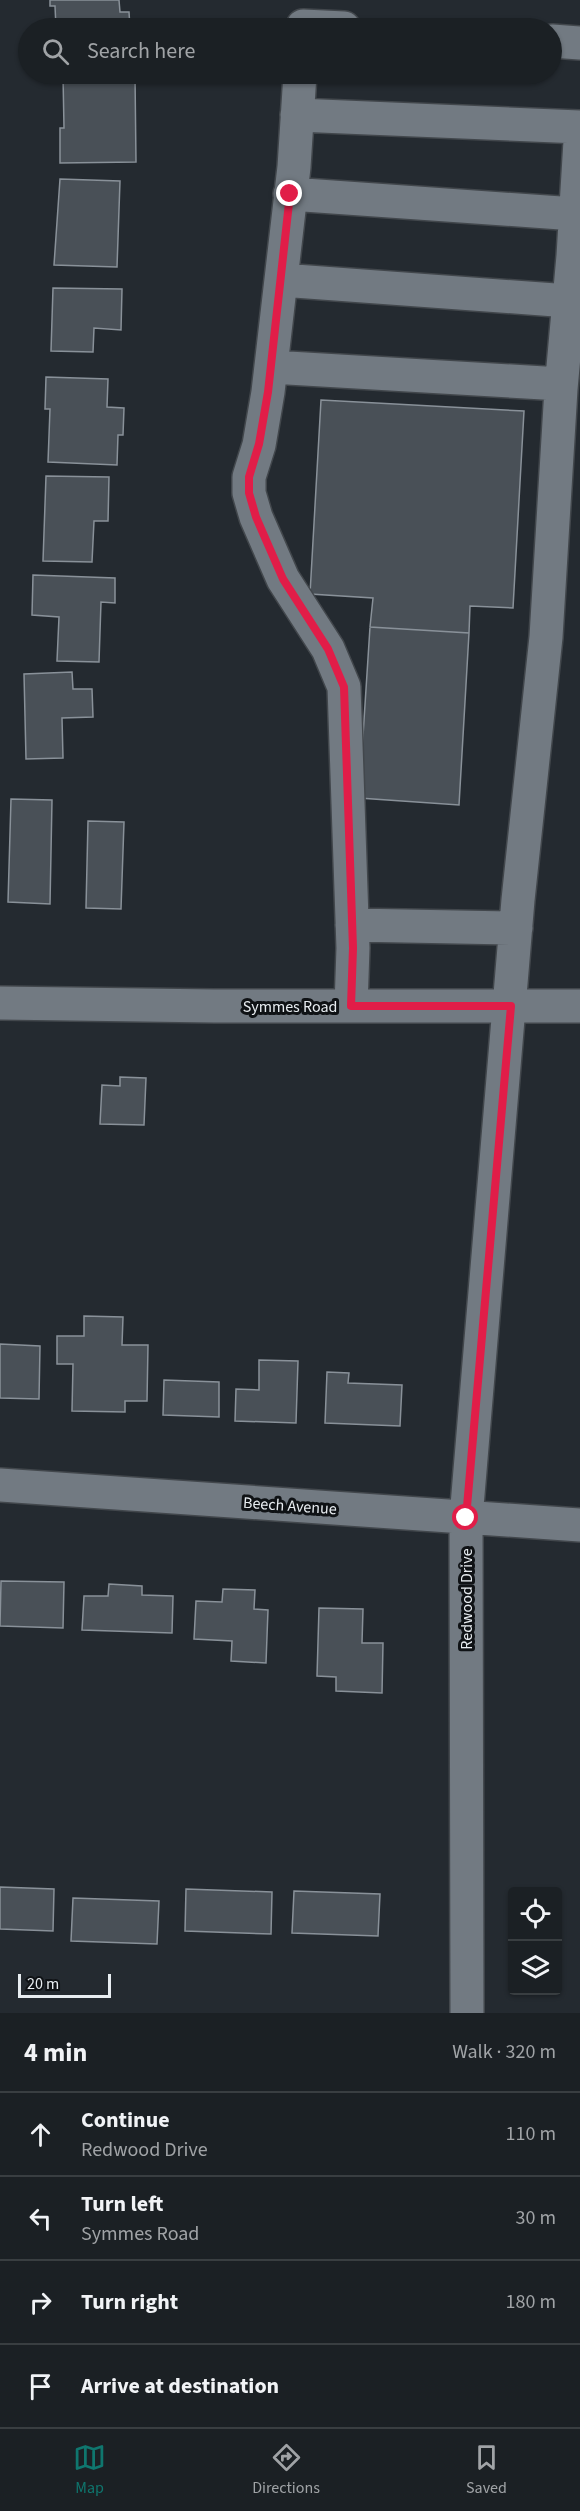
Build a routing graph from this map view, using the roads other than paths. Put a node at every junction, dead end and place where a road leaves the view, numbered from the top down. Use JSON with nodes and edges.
{"nodes":[{"id":1,"x":562,"y":42,"type":"edge"},
{"id":2,"x":580,"y":43,"type":"edge"},
{"id":3,"x":299,"y":84,"type":"edge"},
{"id":4,"x":297,"y":115,"type":"junction"},
{"id":5,"x":580,"y":127,"type":"edge"},
{"id":6,"x":580,"y":141,"type":"edge"},
{"id":7,"x":290,"y":194,"type":"junction"},
{"id":8,"x":575,"y":214,"type":"junction"},
{"id":9,"x":281,"y":280,"type":"junction"},
{"id":10,"x":569,"y":301,"type":"junction"},
{"id":11,"x":271,"y":368,"type":"junction"},
{"id":12,"x":561,"y":384,"type":"junction"},
{"id":13,"x":352,"y":925,"type":"junction"},
{"id":14,"x":516,"y":928,"type":"junction"},
{"id":15,"x":0,"y":1003,"type":"edge"},
{"id":16,"x":351,"y":1006,"type":"junction"},
{"id":17,"x":511,"y":1006,"type":"junction"},
{"id":18,"x":580,"y":1006,"type":"edge"},
{"id":19,"x":0,"y":1485,"type":"edge"},
{"id":20,"x":466,"y":1518,"type":"junction"},
{"id":21,"x":580,"y":1525,"type":"edge"},
{"id":22,"x":467,"y":2013,"type":"edge"}],
"edges":[{"from":1,"to":2,"type":"street"},
{"from":3,"to":4,"type":"street"},
{"from":4,"to":5,"type":"street"},
{"from":4,"to":7,"type":"street"},
{"from":6,"to":8,"type":"street","name":"Redwood Drive"},
{"from":7,"to":8,"type":"street"},
{"from":7,"to":9,"type":"street"},
{"from":8,"to":10,"type":"street","name":"Redwood Drive"},
{"from":9,"to":10,"type":"street"},
{"from":9,"to":11,"type":"street"},
{"from":10,"to":12,"type":"street","name":"Redwood Drive"},
{"from":11,"to":12,"type":"street"},
{"from":11,"to":13,"type":"street"},
{"from":12,"to":14,"type":"street","name":"Redwood Drive"},
{"from":13,"to":14,"type":"street"},
{"from":13,"to":16,"type":"street"},
{"from":14,"to":17,"type":"street","name":"Redwood Drive"},
{"from":15,"to":16,"type":"street","name":"Symmes Road"},
{"from":16,"to":17,"type":"street","name":"Symmes Road"},
{"from":17,"to":18,"type":"street","name":"Symmes Road"},
{"from":17,"to":20,"type":"street","name":"Redwood Drive"},
{"from":19,"to":20,"type":"street","name":"Beech Avenue"},
{"from":20,"to":21,"type":"street","name":"Beech Avenue"},
{"from":20,"to":22,"type":"street","name":"Redwood Drive"}]}
